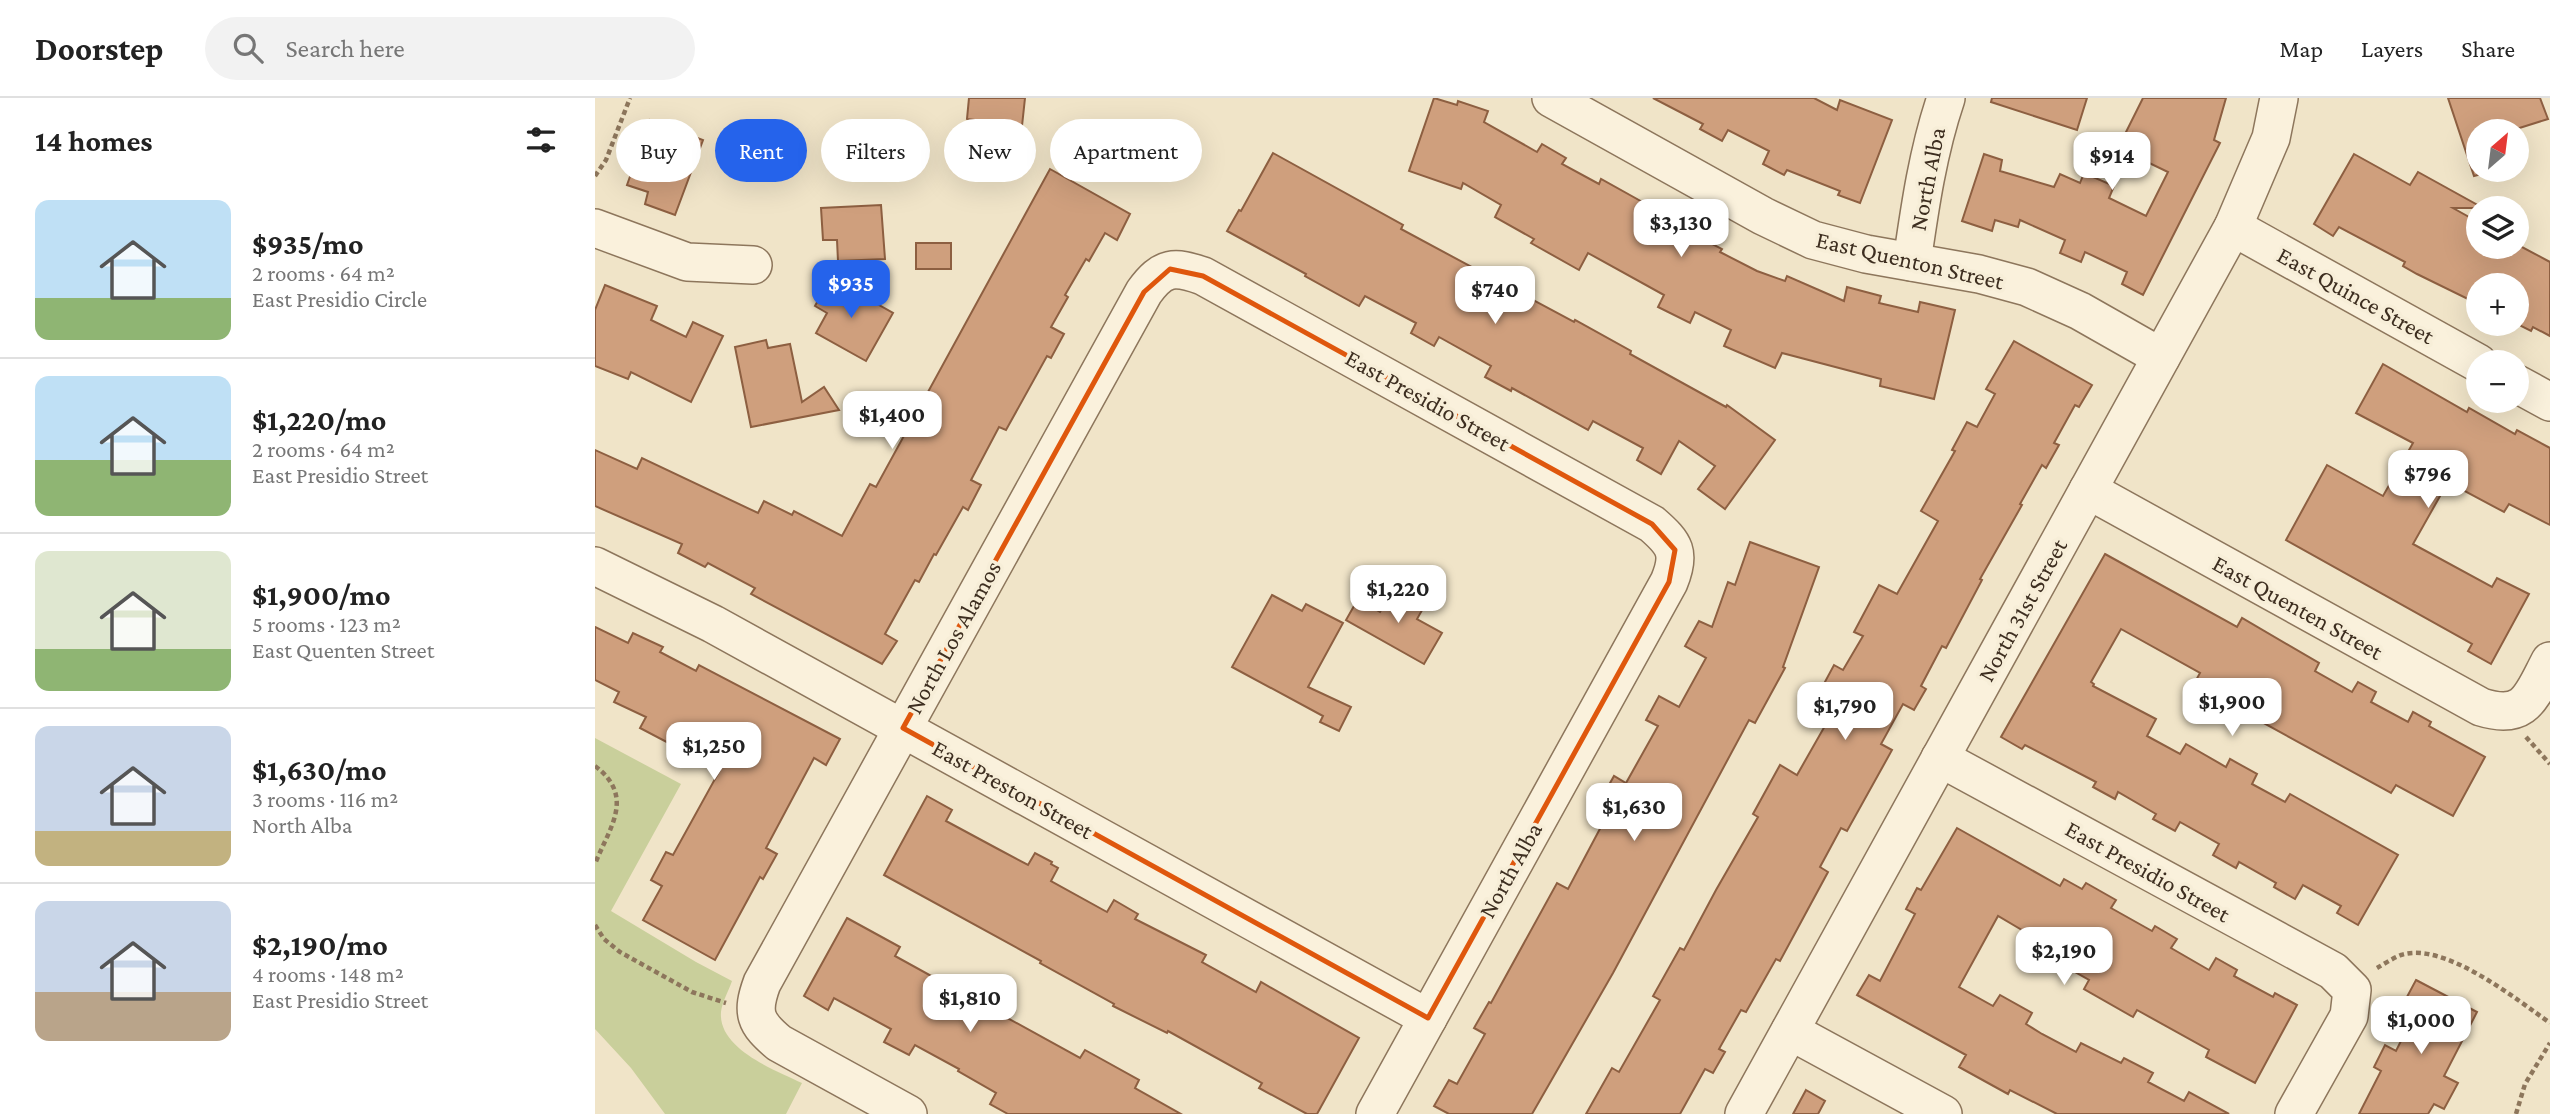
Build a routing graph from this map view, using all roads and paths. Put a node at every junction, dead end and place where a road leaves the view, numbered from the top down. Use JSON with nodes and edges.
{"nodes":[{"id":1,"x":629,"y":98,"type":"edge"},
{"id":2,"x":1551,"y":98,"type":"edge"},
{"id":3,"x":1946,"y":98,"type":"edge"},
{"id":4,"x":2279,"y":98,"type":"edge"},
{"id":5,"x":595,"y":176,"type":"edge"},
{"id":6,"x":2233,"y":227,"type":"junction"},
{"id":7,"x":595,"y":228,"type":"edge"},
{"id":8,"x":1912,"y":262,"type":"junction"},
{"id":9,"x":753,"y":265,"type":"dead end"},
{"id":10,"x":1170,"y":269,"type":"joint"},
{"id":11,"x":2466,"y":355,"type":"edge"},
{"id":12,"x":2161,"y":357,"type":"junction"},
{"id":13,"x":2529,"y":391,"type":"edge"},
{"id":14,"x":2550,"y":402,"type":"edge"},
{"id":15,"x":2088,"y":490,"type":"junction"},
{"id":16,"x":1675,"y":550,"type":"joint"},
{"id":17,"x":595,"y":566,"type":"edge"},
{"id":18,"x":2550,"y":662,"type":"edge"},
{"id":19,"x":2519,"y":725,"type":"junction"},
{"id":20,"x":903,"y":728,"type":"junction"},
{"id":21,"x":1940,"y":758,"type":"junction"},
{"id":22,"x":2550,"y":764,"type":"edge"},
{"id":23,"x":595,"y":766,"type":"edge"},
{"id":24,"x":595,"y":864,"type":"edge"},
{"id":25,"x":595,"y":925,"type":"edge"},
{"id":26,"x":2365,"y":979,"type":"junction"},
{"id":27,"x":756,"y":1016,"type":"junction"},
{"id":28,"x":1428,"y":1018,"type":"junction"},
{"id":29,"x":2550,"y":1023,"type":"edge"},
{"id":30,"x":1790,"y":1031,"type":"junction"},
{"id":31,"x":2550,"y":1043,"type":"edge"},
{"id":32,"x":908,"y":1114,"type":"edge"},
{"id":33,"x":1375,"y":1114,"type":"edge"},
{"id":34,"x":1744,"y":1114,"type":"edge"},
{"id":35,"x":1943,"y":1114,"type":"edge"},
{"id":36,"x":2294,"y":1114,"type":"edge"},
{"id":37,"x":2516,"y":1114,"type":"edge"}],
"edges":[{"from":1,"to":5,"type":"path"},
{"from":2,"to":8,"type":"street","name":"East Quenton Street"},
{"from":3,"to":8,"type":"street","name":"North Alba"},
{"from":4,"to":6,"type":"street","name":"North 31st Street"},
{"from":6,"to":11,"type":"street","name":"East Quince Street"},
{"from":6,"to":12,"type":"street","name":"North 31st Street"},
{"from":7,"to":9,"type":"street"},
{"from":8,"to":12,"type":"street","name":"East Quenton Street"},
{"from":10,"to":16,"type":"street","name":"East Presidio Street"},
{"from":10,"to":20,"type":"street","name":"North Los Alamos"},
{"from":12,"to":15,"type":"street","name":"North 31st Street"},
{"from":13,"to":14,"type":"street"},
{"from":15,"to":19,"type":"street","name":"East Quenten Street"},
{"from":15,"to":21,"type":"street","name":"North 31st Street"},
{"from":16,"to":28,"type":"street","name":"North Alba"},
{"from":17,"to":20,"type":"street","name":"East Preston Street"},
{"from":18,"to":19,"type":"street"},
{"from":19,"to":22,"type":"path"},
{"from":20,"to":27,"type":"street","name":"North Los Alamos"},
{"from":20,"to":28,"type":"street","name":"East Preston Street"},
{"from":21,"to":26,"type":"street","name":"East Presidio Street"},
{"from":21,"to":30,"type":"street","name":"North 31st Street"},
{"from":23,"to":24,"type":"path"},
{"from":25,"to":27,"type":"path"},
{"from":26,"to":29,"type":"path"},
{"from":26,"to":36,"type":"street"},
{"from":27,"to":32,"type":"street"},
{"from":28,"to":33,"type":"street","name":"North Alba"},
{"from":30,"to":34,"type":"street","name":"North 31st Street"},
{"from":30,"to":35,"type":"street"},
{"from":31,"to":37,"type":"path"}]}
